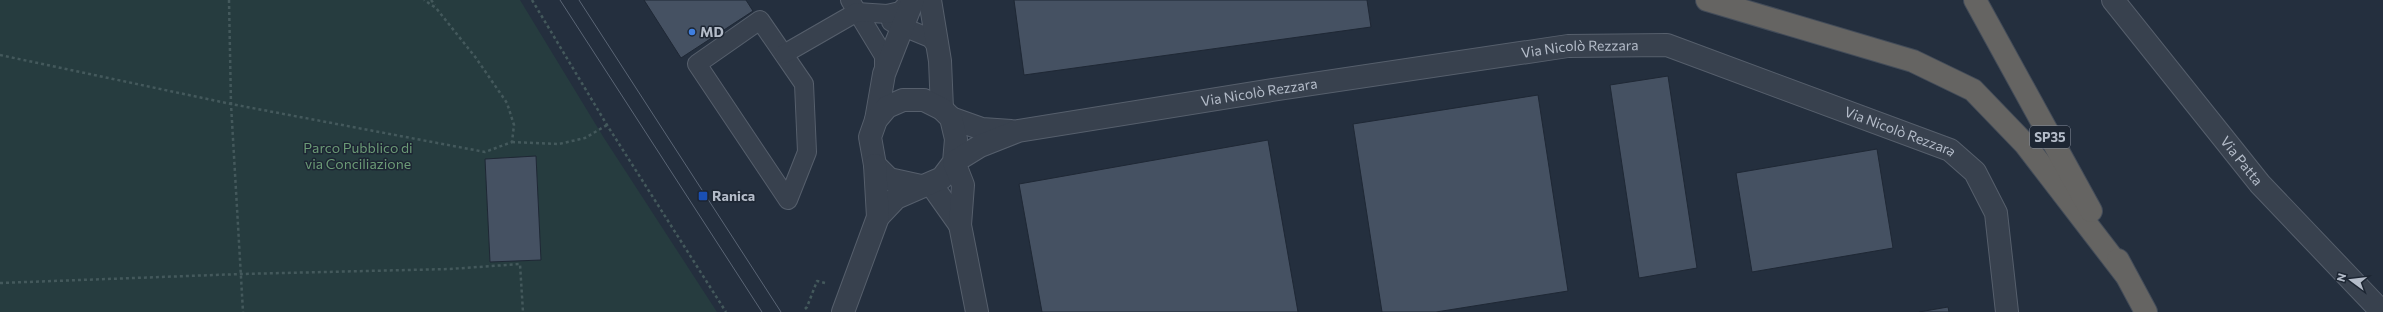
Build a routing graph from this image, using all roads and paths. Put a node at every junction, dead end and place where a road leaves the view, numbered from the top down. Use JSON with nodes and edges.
{"nodes":[{"id":1,"x":229,"y":0,"type":"edge"},
{"id":2,"x":424,"y":0,"type":"edge"},
{"id":3,"x":431,"y":0,"type":"edge"},
{"id":4,"x":532,"y":0,"type":"edge"},
{"id":5,"x":912,"y":0,"type":"edge"},
{"id":6,"x":930,"y":0,"type":"edge"},
{"id":7,"x":1707,"y":0,"type":"edge"},
{"id":8,"x":1975,"y":0,"type":"edge"},
{"id":9,"x":2113,"y":0,"type":"edge"},
{"id":10,"x":436,"y":8,"type":"junction"},
{"id":11,"x":859,"y":8,"type":"edge"},
{"id":12,"x":905,"y":26,"type":"junction"},
{"id":13,"x":937,"y":46,"type":"junction"},
{"id":14,"x":784,"y":54,"type":"junction"},
{"id":15,"x":0,"y":55,"type":"edge"},
{"id":16,"x":884,"y":74,"type":"junction"},
{"id":17,"x":231,"y":104,"type":"junction"},
{"id":18,"x":946,"y":113,"type":"junction"},
{"id":19,"x":876,"y":120,"type":"junction"},
{"id":20,"x":607,"y":125,"type":"junction"},
{"id":21,"x":1018,"y":131,"type":"junction"},
{"id":22,"x":512,"y":142,"type":"junction"},
{"id":23,"x":954,"y":162,"type":"junction"},
{"id":24,"x":875,"y":165,"type":"junction"},
{"id":25,"x":926,"y":185,"type":"junction"},
{"id":26,"x":878,"y":217,"type":"junction"},
{"id":27,"x":960,"y":225,"type":"junction"},
{"id":28,"x":241,"y":274,"type":"junction"},
{"id":29,"x":2125,"y":274,"type":"junction"},
{"id":30,"x":0,"y":283,"type":"edge"},
{"id":31,"x":825,"y":283,"type":"dead end"},
{"id":32,"x":804,"y":309,"type":"dead end"},
{"id":33,"x":243,"y":312,"type":"edge"},
{"id":34,"x":523,"y":312,"type":"edge"},
{"id":35,"x":726,"y":312,"type":"edge"},
{"id":36,"x":843,"y":312,"type":"edge"},
{"id":37,"x":977,"y":312,"type":"edge"},
{"id":38,"x":2007,"y":312,"type":"edge"},
{"id":39,"x":2146,"y":312,"type":"edge"},
{"id":40,"x":2382,"y":312,"type":"edge"}],
"edges":[{"from":1,"to":17,"type":"path"},
{"from":2,"to":10,"type":"path"},
{"from":3,"to":10,"type":"path"},
{"from":4,"to":20,"type":"path"},
{"from":5,"to":11,"type":"lane"},
{"from":5,"to":12,"type":"street"},
{"from":6,"to":13,"type":"street"},
{"from":7,"to":29,"type":"highway"},
{"from":8,"to":29,"type":"highway","number":"SP35"},
{"from":9,"to":40,"type":"street","name":"Via Patta"},
{"from":10,"to":22,"type":"path"},
{"from":11,"to":12,"type":"lane"},
{"from":11,"to":14,"type":"lane"},
{"from":11,"to":16,"type":"lane"},
{"from":12,"to":13,"type":"lane"},
{"from":12,"to":16,"type":"street"},
{"from":13,"to":18,"type":"street"},
{"from":14,"to":14,"type":"lane"},
{"from":15,"to":17,"type":"path"},
{"from":16,"to":19,"type":"street"},
{"from":17,"to":22,"type":"path"},
{"from":17,"to":28,"type":"path"},
{"from":18,"to":19,"type":"street"},
{"from":18,"to":21,"type":"street","name":"Via Nicolò Rezzara"},
{"from":18,"to":23,"type":"street"},
{"from":19,"to":24,"type":"street"},
{"from":20,"to":22,"type":"path"},
{"from":20,"to":35,"type":"path"},
{"from":21,"to":23,"type":"street","name":"Via Nicolò Rezzara"},
{"from":21,"to":38,"type":"street","name":"Via Nicolò Rezzara"},
{"from":23,"to":25,"type":"street"},
{"from":23,"to":27,"type":"street"},
{"from":24,"to":25,"type":"street"},
{"from":24,"to":26,"type":"street"},
{"from":25,"to":26,"type":"street"},
{"from":25,"to":27,"type":"street"},
{"from":26,"to":36,"type":"street"},
{"from":27,"to":37,"type":"street"},
{"from":28,"to":30,"type":"path"},
{"from":28,"to":33,"type":"path"},
{"from":28,"to":34,"type":"path"},
{"from":29,"to":39,"type":"highway","number":"SP35"},
{"from":31,"to":32,"type":"path"}]}
